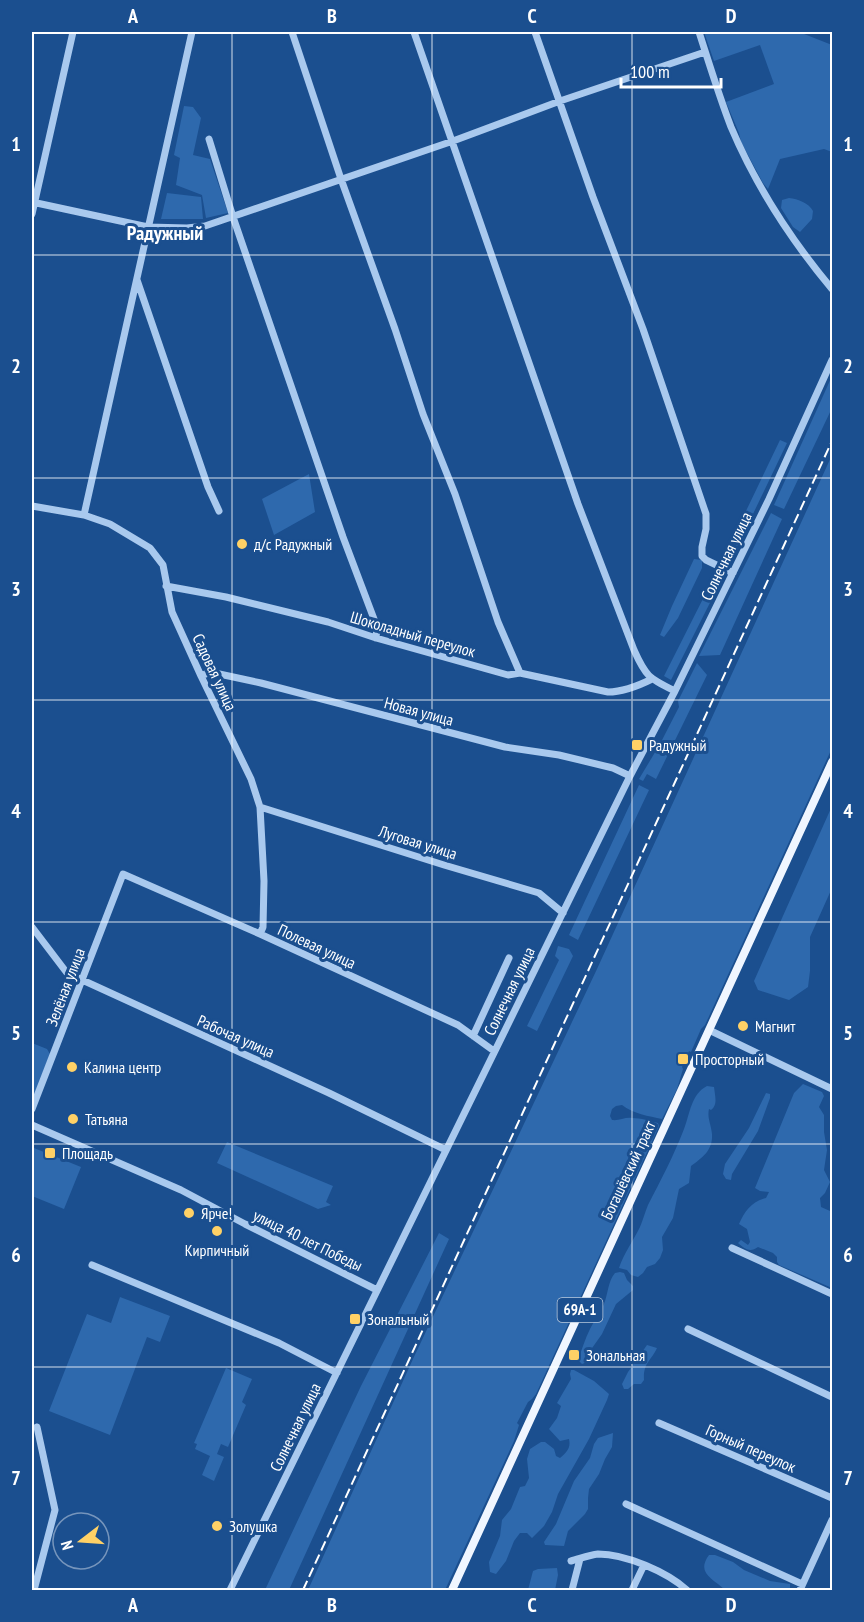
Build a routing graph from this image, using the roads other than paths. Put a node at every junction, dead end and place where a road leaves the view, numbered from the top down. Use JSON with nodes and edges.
{"nodes":[{"id":1,"x":73,"y":32,"type":"edge"},
{"id":2,"x":192,"y":32,"type":"edge"},
{"id":3,"x":292,"y":32,"type":"edge"},
{"id":4,"x":414,"y":32,"type":"edge"},
{"id":5,"x":535,"y":32,"type":"edge"},
{"id":6,"x":699,"y":32,"type":"edge"},
{"id":7,"x":705,"y":52,"type":"junction"},
{"id":8,"x":560,"y":101,"type":"junction"},
{"id":9,"x":210,"y":139,"type":"dead end"},
{"id":10,"x":453,"y":141,"type":"junction"},
{"id":11,"x":341,"y":179,"type":"junction"},
{"id":12,"x":33,"y":202,"type":"edge"},
{"id":13,"x":32,"y":214,"type":"edge"},
{"id":14,"x":234,"y":217,"type":"junction"},
{"id":15,"x":148,"y":227,"type":"junction"},
{"id":16,"x":136,"y":278,"type":"junction"},
{"id":17,"x":832,"y":289,"type":"edge"},
{"id":18,"x":832,"y":360,"type":"edge"},
{"id":19,"x":32,"y":506,"type":"edge"},
{"id":20,"x":219,"y":511,"type":"dead end"},
{"id":21,"x":84,"y":515,"type":"junction"},
{"id":22,"x":733,"y":573,"type":"junction"},
{"id":23,"x":166,"y":586,"type":"junction"},
{"id":24,"x":376,"y":638,"type":"junction"},
{"id":25,"x":520,"y":673,"type":"junction"},
{"id":26,"x":201,"y":676,"type":"junction"},
{"id":27,"x":652,"y":679,"type":"junction"},
{"id":28,"x":675,"y":691,"type":"junction"},
{"id":29,"x":832,"y":762,"type":"edge"},
{"id":30,"x":630,"y":776,"type":"junction"},
{"id":31,"x":260,"y":807,"type":"junction"},
{"id":32,"x":123,"y":874,"type":"joint"},
{"id":33,"x":563,"y":913,"type":"junction"},
{"id":34,"x":32,"y":927,"type":"edge"},
{"id":35,"x":260,"y":934,"type":"junction"},
{"id":36,"x":509,"y":958,"type":"dead end"},
{"id":37,"x":82,"y":980,"type":"junction"},
{"id":38,"x":710,"y":1030,"type":"junction"},
{"id":39,"x":473,"y":1036,"type":"junction"},
{"id":40,"x":495,"y":1051,"type":"junction"},
{"id":41,"x":832,"y":1089,"type":"edge"},
{"id":42,"x":32,"y":1109,"type":"edge"},
{"id":43,"x":32,"y":1125,"type":"edge"},
{"id":44,"x":446,"y":1150,"type":"junction"},
{"id":45,"x":732,"y":1248,"type":"dead end"},
{"id":46,"x":92,"y":1265,"type":"dead end"},
{"id":47,"x":377,"y":1290,"type":"junction"},
{"id":48,"x":832,"y":1294,"type":"edge"},
{"id":49,"x":688,"y":1329,"type":"dead end"},
{"id":50,"x":337,"y":1373,"type":"junction"},
{"id":51,"x":832,"y":1396,"type":"edge"},
{"id":52,"x":659,"y":1423,"type":"dead end"},
{"id":53,"x":36,"y":1427,"type":"dead end"},
{"id":54,"x":832,"y":1498,"type":"edge"},
{"id":55,"x":626,"y":1504,"type":"dead end"},
{"id":56,"x":832,"y":1520,"type":"edge"},
{"id":57,"x":579,"y":1558,"type":"junction"},
{"id":58,"x":571,"y":1561,"type":"dead end"},
{"id":59,"x":644,"y":1565,"type":"junction"},
{"id":60,"x":801,"y":1587,"type":"edge"},
{"id":61,"x":34,"y":1590,"type":"edge"},
{"id":62,"x":230,"y":1590,"type":"edge"},
{"id":63,"x":452,"y":1590,"type":"edge"},
{"id":64,"x":572,"y":1590,"type":"edge"},
{"id":65,"x":632,"y":1590,"type":"edge"},
{"id":66,"x":687,"y":1590,"type":"edge"}],
"edges":[{"from":1,"to":12,"type":"street"},
{"from":2,"to":15,"type":"street"},
{"from":3,"to":11,"type":"street"},
{"from":4,"to":10,"type":"street"},
{"from":5,"to":8,"type":"street"},
{"from":6,"to":7,"type":"street"},
{"from":7,"to":8,"type":"street"},
{"from":7,"to":17,"type":"street"},
{"from":8,"to":10,"type":"street"},
{"from":8,"to":22,"type":"street"},
{"from":9,"to":14,"type":"street"},
{"from":10,"to":11,"type":"street"},
{"from":10,"to":27,"type":"street"},
{"from":11,"to":14,"type":"street"},
{"from":11,"to":25,"type":"street"},
{"from":12,"to":13,"type":"street"},
{"from":12,"to":15,"type":"street"},
{"from":14,"to":15,"type":"street"},
{"from":14,"to":24,"type":"street"},
{"from":15,"to":16,"type":"street"},
{"from":16,"to":20,"type":"street"},
{"from":16,"to":21,"type":"street"},
{"from":18,"to":22,"type":"street","name":"Солнечная улица"},
{"from":19,"to":21,"type":"street","name":"Садовая улица"},
{"from":21,"to":23,"type":"street","name":"Садовая улица"},
{"from":22,"to":28,"type":"street","name":"Солнечная улица"},
{"from":23,"to":24,"type":"street","name":"Шоколадный переулок"},
{"from":23,"to":26,"type":"street","name":"Садовая улица"},
{"from":24,"to":25,"type":"street","name":"Шоколадный переулок"},
{"from":25,"to":27,"type":"street","name":"Шоколадный переулок"},
{"from":26,"to":30,"type":"street","name":"Новая улица"},
{"from":26,"to":31,"type":"street","name":"Садовая улица"},
{"from":27,"to":28,"type":"street"},
{"from":28,"to":30,"type":"street","name":"Солнечная улица"},
{"from":29,"to":38,"type":"main road","name":"Богашёвский тракт","number":"69А-1"},
{"from":30,"to":33,"type":"street","name":"Солнечная улица"},
{"from":31,"to":33,"type":"street","name":"Луговая улица"},
{"from":31,"to":35,"type":"street","name":"Садовая улица"},
{"from":32,"to":35,"type":"street","name":"Полевая улица"},
{"from":32,"to":37,"type":"street","name":"Зелёная улица"},
{"from":33,"to":40,"type":"street","name":"Солнечная улица"},
{"from":34,"to":37,"type":"street","name":"Рабочая улица"},
{"from":35,"to":39,"type":"street","name":"Полевая улица"},
{"from":36,"to":39,"type":"street"},
{"from":37,"to":42,"type":"street","name":"Зелёная улица"},
{"from":37,"to":44,"type":"street","name":"Рабочая улица"},
{"from":38,"to":41,"type":"street"},
{"from":38,"to":63,"type":"main road","name":"Богашёвский тракт","number":"69А-1"},
{"from":39,"to":40,"type":"street","name":"Полевая улица"},
{"from":40,"to":44,"type":"street","name":"Солнечная улица"},
{"from":43,"to":47,"type":"street","name":"улица 40 лет Победы"},
{"from":44,"to":47,"type":"street","name":"Солнечная улица"},
{"from":45,"to":48,"type":"street"},
{"from":46,"to":50,"type":"street"},
{"from":47,"to":50,"type":"street","name":"Солнечная улица"},
{"from":49,"to":51,"type":"street"},
{"from":50,"to":62,"type":"street","name":"Солнечная улица"},
{"from":52,"to":54,"type":"street","name":"Горный переулок"},
{"from":53,"to":61,"type":"street"},
{"from":55,"to":60,"type":"street"},
{"from":56,"to":60,"type":"street"},
{"from":57,"to":58,"type":"street"},
{"from":57,"to":59,"type":"street"},
{"from":57,"to":64,"type":"street"},
{"from":59,"to":65,"type":"street"},
{"from":59,"to":66,"type":"street"}]}
